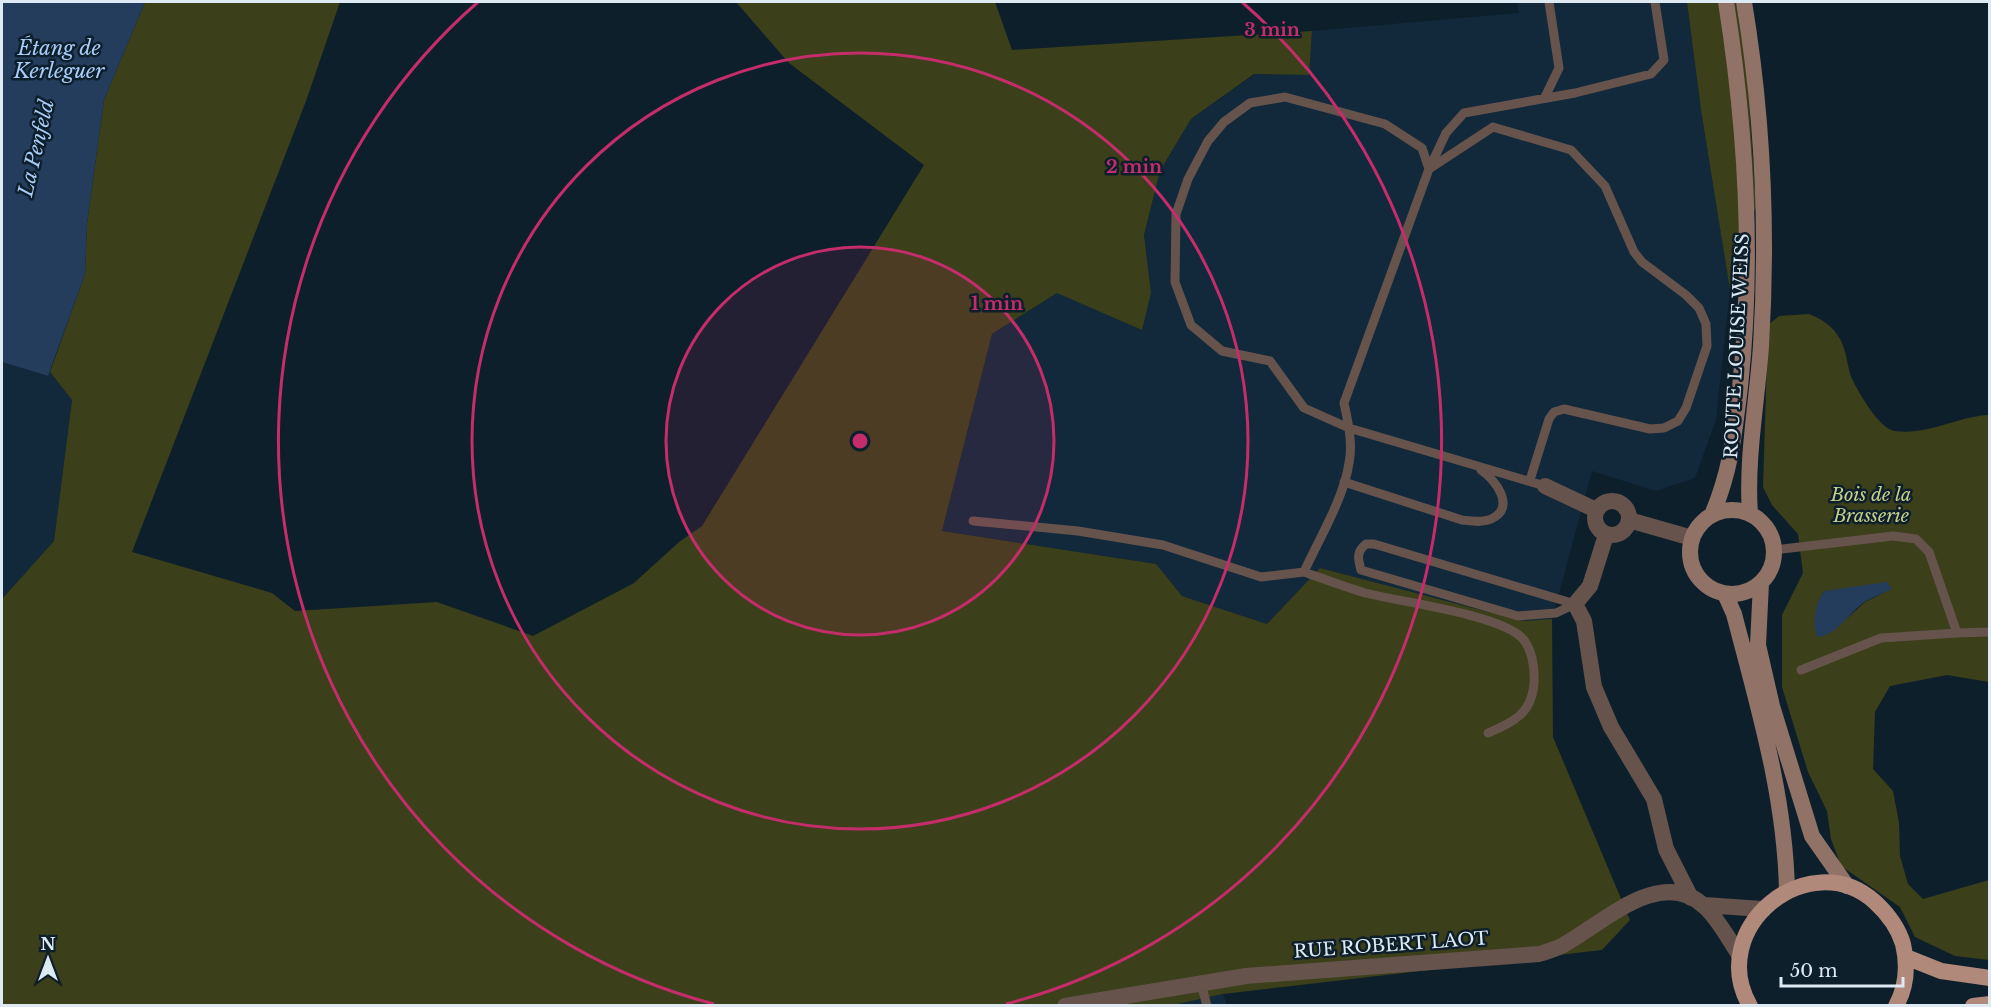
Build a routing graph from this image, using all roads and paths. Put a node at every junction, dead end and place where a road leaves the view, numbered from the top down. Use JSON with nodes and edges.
{"nodes":[{"id":1,"x":1549,"y":2,"type":"edge"},
{"id":2,"x":1655,"y":2,"type":"edge"},
{"id":3,"x":1726,"y":2,"type":"edge"},
{"id":4,"x":1744,"y":2,"type":"edge"},
{"id":5,"x":1545,"y":97,"type":"junction"},
{"id":6,"x":1429,"y":169,"type":"junction"},
{"id":7,"x":1349,"y":428,"type":"junction"},
{"id":8,"x":1474,"y":465,"type":"junction"},
{"id":9,"x":1344,"y":482,"type":"junction"},
{"id":10,"x":1537,"y":483,"type":"junction"},
{"id":11,"x":1596,"y":510,"type":"junction"},
{"id":12,"x":1750,"y":514,"type":"junction"},
{"id":13,"x":1712,"y":515,"type":"junction"},
{"id":14,"x":1629,"y":520,"type":"junction"},
{"id":15,"x":973,"y":521,"type":"dead end"},
{"id":16,"x":1606,"y":535,"type":"junction"},
{"id":17,"x":1692,"y":538,"type":"junction"},
{"id":18,"x":1774,"y":550,"type":"junction"},
{"id":19,"x":1304,"y":572,"type":"junction"},
{"id":20,"x":1761,"y":583,"type":"junction"},
{"id":21,"x":1725,"y":594,"type":"junction"},
{"id":22,"x":1575,"y":604,"type":"junction"},
{"id":23,"x":1989,"y":632,"type":"edge"},
{"id":24,"x":1957,"y":633,"type":"junction"},
{"id":25,"x":1801,"y":670,"type":"dead end"},
{"id":26,"x":1488,"y":733,"type":"dead end"},
{"id":27,"x":1847,"y":886,"type":"junction"},
{"id":28,"x":1787,"y":891,"type":"junction"},
{"id":29,"x":1697,"y":902,"type":"junction"},
{"id":30,"x":1762,"y":909,"type":"junction"},
{"id":31,"x":1740,"y":956,"type":"junction"},
{"id":32,"x":1906,"y":957,"type":"junction"},
{"id":33,"x":1989,"y":978,"type":"edge"},
{"id":34,"x":1201,"y":983,"type":"junction"},
{"id":35,"x":1744,"y":1003,"type":"edge"},
{"id":36,"x":1989,"y":1004,"type":"edge"},
{"id":37,"x":1065,"y":1005,"type":"edge"},
{"id":38,"x":1207,"y":1005,"type":"edge"},
{"id":39,"x":1896,"y":1005,"type":"edge"},
{"id":40,"x":1973,"y":1005,"type":"edge"}],
"edges":[{"from":1,"to":5,"type":"lane"},
{"from":2,"to":5,"type":"lane"},
{"from":3,"to":13,"type":"main road","name":"ROUTE LOUISE WEISS"},
{"from":4,"to":12,"type":"main road","name":"ROUTE LOUISE WEISS"},
{"from":5,"to":6,"type":"lane"},
{"from":6,"to":7,"type":"lane"},
{"from":6,"to":7,"type":"lane"},
{"from":6,"to":10,"type":"lane"},
{"from":7,"to":8,"type":"lane"},
{"from":7,"to":9,"type":"lane"},
{"from":8,"to":9,"type":"lane"},
{"from":8,"to":10,"type":"lane"},
{"from":9,"to":19,"type":"lane"},
{"from":10,"to":11,"type":"street"},
{"from":11,"to":14,"type":"street"},
{"from":11,"to":16,"type":"street"},
{"from":12,"to":13,"type":"main road"},
{"from":12,"to":18,"type":"main road"},
{"from":13,"to":17,"type":"main road"},
{"from":14,"to":16,"type":"street"},
{"from":14,"to":17,"type":"street"},
{"from":15,"to":19,"type":"lane"},
{"from":16,"to":22,"type":"street"},
{"from":17,"to":21,"type":"main road"},
{"from":18,"to":20,"type":"main road"},
{"from":18,"to":24,"type":"lane"},
{"from":19,"to":26,"type":"lane"},
{"from":20,"to":21,"type":"main road"},
{"from":20,"to":27,"type":"main road"},
{"from":21,"to":28,"type":"main road"},
{"from":22,"to":22,"type":"lane"},
{"from":22,"to":29,"type":"street"},
{"from":23,"to":24,"type":"lane"},
{"from":24,"to":25,"type":"lane"},
{"from":27,"to":28,"type":"main road"},
{"from":27,"to":32,"type":"main road"},
{"from":28,"to":30,"type":"main road"},
{"from":29,"to":30,"type":"street","name":"RUE ROBERT LAOT"},
{"from":29,"to":31,"type":"street"},
{"from":29,"to":34,"type":"street","name":"RUE ROBERT LAOT"},
{"from":30,"to":31,"type":"main road"},
{"from":31,"to":35,"type":"main road"},
{"from":32,"to":33,"type":"main road"},
{"from":32,"to":39,"type":"main road"},
{"from":34,"to":37,"type":"street","name":"RUE ROBERT LAOT"},
{"from":34,"to":38,"type":"lane"},
{"from":36,"to":40,"type":"main road"}]}
